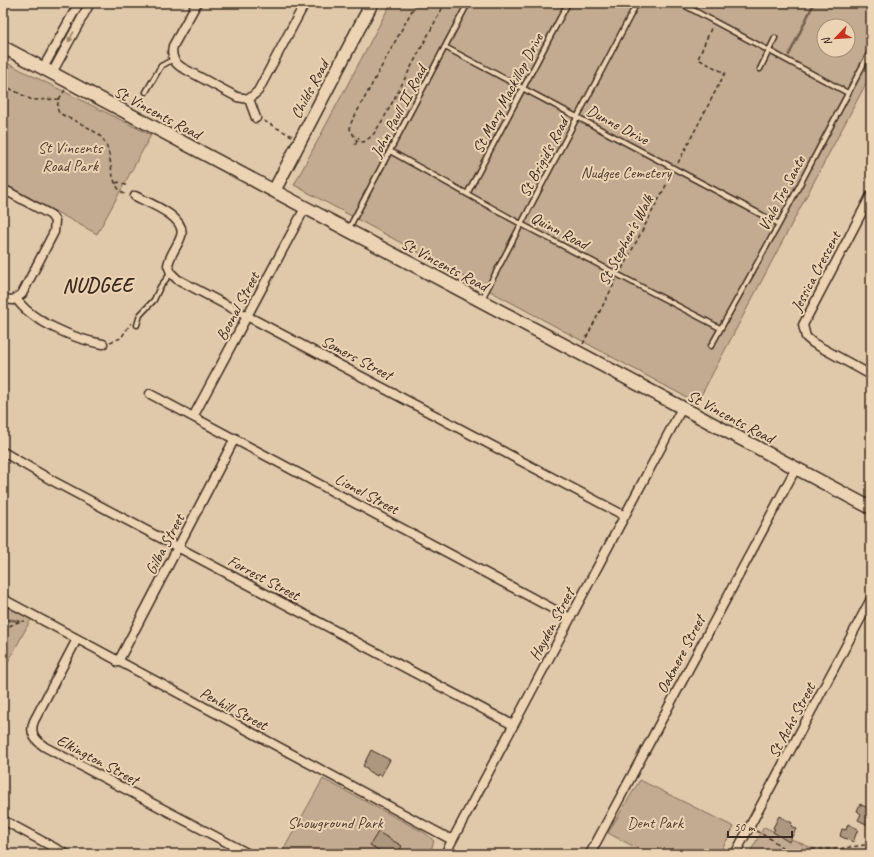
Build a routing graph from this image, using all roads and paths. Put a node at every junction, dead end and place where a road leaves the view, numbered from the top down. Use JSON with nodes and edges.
{"nodes":[{"id":1,"x":79,"y":3,"type":"edge"},
{"id":2,"x":90,"y":3,"type":"edge"},
{"id":3,"x":196,"y":3,"type":"edge"},
{"id":4,"x":305,"y":3,"type":"edge"},
{"id":5,"x":372,"y":3,"type":"edge"},
{"id":6,"x":416,"y":3,"type":"edge"},
{"id":7,"x":445,"y":3,"type":"edge"},
{"id":8,"x":468,"y":3,"type":"edge"},
{"id":9,"x":568,"y":3,"type":"edge"},
{"id":10,"x":637,"y":3,"type":"edge"},
{"id":11,"x":680,"y":3,"type":"edge"},
{"id":12,"x":714,"y":22,"type":"junction"},
{"id":13,"x":775,"y":38,"type":"dead end"},
{"id":14,"x":3,"y":47,"type":"edge"},
{"id":15,"x":445,"y":47,"type":"junction"},
{"id":16,"x":871,"y":50,"type":"edge"},
{"id":17,"x":768,"y":51,"type":"junction"},
{"id":18,"x":174,"y":59,"type":"junction"},
{"id":19,"x":760,"y":69,"type":"dead end"},
{"id":20,"x":47,"y":71,"type":"junction"},
{"id":21,"x":3,"y":85,"type":"edge"},
{"id":22,"x":523,"y":88,"type":"junction"},
{"id":23,"x":65,"y":90,"type":"dead end"},
{"id":24,"x":146,"y":92,"type":"joint"},
{"id":25,"x":848,"y":93,"type":"junction"},
{"id":26,"x":59,"y":99,"type":"junction"},
{"id":27,"x":249,"y":99,"type":"junction"},
{"id":28,"x":130,"y":103,"type":"dead end"},
{"id":29,"x":577,"y":117,"type":"junction"},
{"id":30,"x":256,"y":118,"type":"joint"},
{"id":31,"x":359,"y":137,"type":"dead end"},
{"id":32,"x":300,"y":140,"type":"junction"},
{"id":33,"x":357,"y":141,"type":"junction"},
{"id":34,"x":355,"y":145,"type":"dead end"},
{"id":35,"x":390,"y":151,"type":"junction"},
{"id":36,"x":675,"y":168,"type":"junction"},
{"id":37,"x":116,"y":183,"type":"junction"},
{"id":38,"x":126,"y":186,"type":"dead end"},
{"id":39,"x":3,"y":189,"type":"edge"},
{"id":40,"x":274,"y":191,"type":"junction"},
{"id":41,"x":467,"y":194,"type":"junction"},
{"id":42,"x":871,"y":195,"type":"edge"},
{"id":43,"x":135,"y":196,"type":"joint"},
{"id":44,"x":305,"y":208,"type":"junction"},
{"id":45,"x":521,"y":224,"type":"junction"},
{"id":46,"x":779,"y":224,"type":"junction"},
{"id":47,"x":348,"y":230,"type":"junction"},
{"id":48,"x":171,"y":273,"type":"junction"},
{"id":49,"x":619,"y":275,"type":"junction"},
{"id":50,"x":16,"y":298,"type":"junction"},
{"id":51,"x":3,"y":299,"type":"edge"},
{"id":52,"x":480,"y":301,"type":"junction"},
{"id":53,"x":248,"y":315,"type":"junction"},
{"id":54,"x":140,"y":319,"type":"junction"},
{"id":55,"x":137,"y":325,"type":"dead end"},
{"id":56,"x":720,"y":328,"type":"junction"},
{"id":57,"x":103,"y":344,"type":"joint"},
{"id":58,"x":711,"y":346,"type":"dead end"},
{"id":59,"x":578,"y":353,"type":"junction"},
{"id":60,"x":871,"y":375,"type":"edge"},
{"id":61,"x":150,"y":394,"type":"dead end"},
{"id":62,"x":682,"y":408,"type":"junction"},
{"id":63,"x":193,"y":417,"type":"junction"},
{"id":64,"x":235,"y":438,"type":"junction"},
{"id":65,"x":3,"y":452,"type":"edge"},
{"id":66,"x":796,"y":468,"type":"junction"},
{"id":67,"x":871,"y":508,"type":"edge"},
{"id":68,"x":625,"y":516,"type":"junction"},
{"id":69,"x":178,"y":547,"type":"junction"},
{"id":70,"x":3,"y":599,"type":"edge"},
{"id":71,"x":871,"y":599,"type":"edge"},
{"id":72,"x":33,"y":615,"type":"junction"},
{"id":73,"x":570,"y":618,"type":"junction"},
{"id":74,"x":3,"y":629,"type":"edge"},
{"id":75,"x":77,"y":639,"type":"junction"},
{"id":76,"x":118,"y":662,"type":"junction"},
{"id":77,"x":513,"y":725,"type":"junction"},
{"id":78,"x":3,"y":820,"type":"edge"},
{"id":79,"x":749,"y":827,"type":"junction"},
{"id":80,"x":452,"y":840,"type":"junction"},
{"id":81,"x":871,"y":844,"type":"edge"},
{"id":82,"x":66,"y":854,"type":"edge"},
{"id":83,"x":249,"y":854,"type":"edge"},
{"id":84,"x":445,"y":854,"type":"edge"},
{"id":85,"x":590,"y":854,"type":"edge"},
{"id":86,"x":735,"y":854,"type":"edge"},
{"id":87,"x":791,"y":854,"type":"edge"},
{"id":88,"x":807,"y":854,"type":"edge"}],
"edges":[{"from":1,"to":20,"type":"street"},
{"from":2,"to":20,"type":"street","one_way":true},
{"from":3,"to":18,"type":"street"},
{"from":4,"to":27,"type":"street"},
{"from":5,"to":32,"type":"main road","name":"Childs Road"},
{"from":6,"to":33,"type":"path"},
{"from":7,"to":33,"type":"path"},
{"from":8,"to":15,"type":"lane","name":"John Paull II Road"},
{"from":9,"to":22,"type":"lane","name":"St Mary Mackillop Drive"},
{"from":10,"to":29,"type":"lane","name":"St Brigid's Road"},
{"from":11,"to":12,"type":"lane"},
{"from":12,"to":17,"type":"lane"},
{"from":12,"to":36,"type":"path","name":"St Stephen's Walk"},
{"from":13,"to":17,"type":"lane"},
{"from":14,"to":20,"type":"main road","name":"St Vincents Road"},
{"from":15,"to":22,"type":"lane","name":"Dunne Drive"},
{"from":15,"to":35,"type":"lane","name":"John Paull II Road"},
{"from":16,"to":25,"type":"lane","name":"Viale Tre Sante"},
{"from":17,"to":19,"type":"lane"},
{"from":17,"to":25,"type":"lane"},
{"from":18,"to":24,"type":"lane"},
{"from":18,"to":27,"type":"street"},
{"from":20,"to":40,"type":"main road","name":"St Vincents Road"},
{"from":21,"to":26,"type":"path"},
{"from":22,"to":29,"type":"lane","name":"Dunne Drive"},
{"from":22,"to":41,"type":"lane","name":"St Mary Mackillop Drive"},
{"from":23,"to":26,"type":"path"},
{"from":24,"to":28,"type":"path"},
{"from":25,"to":46,"type":"lane","name":"Viale Tre Sante"},
{"from":26,"to":37,"type":"path"},
{"from":27,"to":30,"type":"street"},
{"from":29,"to":36,"type":"lane","name":"Dunne Drive"},
{"from":29,"to":45,"type":"lane","name":"St Brigid's Road"},
{"from":30,"to":32,"type":"path"},
{"from":31,"to":33,"type":"path"},
{"from":32,"to":40,"type":"main road","name":"Childs Road"},
{"from":33,"to":34,"type":"path"},
{"from":35,"to":41,"type":"lane","name":"Quinn Road"},
{"from":35,"to":47,"type":"lane","name":"John Paull II Road"},
{"from":36,"to":46,"type":"lane","name":"Dunne Drive"},
{"from":36,"to":49,"type":"path","name":"St Stephen's Walk"},
{"from":37,"to":38,"type":"path"},
{"from":37,"to":43,"type":"path"},
{"from":39,"to":50,"type":"street"},
{"from":40,"to":44,"type":"main road","name":"St Vincents Road"},
{"from":41,"to":45,"type":"lane","name":"Quinn Road"},
{"from":42,"to":60,"type":"street","name":"Jessica Crescent"},
{"from":43,"to":48,"type":"street"},
{"from":44,"to":47,"type":"main road","name":"St Vincents Road"},
{"from":44,"to":53,"type":"street","name":"Boonal Street"},
{"from":45,"to":49,"type":"lane","name":"Quinn Road"},
{"from":45,"to":52,"type":"lane","name":"St Brigid's Road"},
{"from":46,"to":56,"type":"lane","name":"Viale Tre Sante"},
{"from":47,"to":52,"type":"main road","name":"St Vincents Road"},
{"from":48,"to":53,"type":"street","name":"Somers Street"},
{"from":48,"to":54,"type":"lane"},
{"from":49,"to":56,"type":"lane","name":"Quinn Road"},
{"from":49,"to":59,"type":"path","name":"St Stephen's Walk"},
{"from":50,"to":51,"type":"street"},
{"from":50,"to":57,"type":"street"},
{"from":52,"to":59,"type":"main road","name":"St Vincents Road"},
{"from":53,"to":63,"type":"street","name":"Boonal Street"},
{"from":53,"to":68,"type":"street","name":"Somers Street"},
{"from":54,"to":55,"type":"lane"},
{"from":54,"to":57,"type":"path"},
{"from":56,"to":58,"type":"lane","name":"Viale Tre Sante"},
{"from":59,"to":62,"type":"main road","name":"St Vincents Road"},
{"from":61,"to":63,"type":"street","name":"Lionel Street"},
{"from":62,"to":66,"type":"main road","name":"St Vincents Road"},
{"from":62,"to":68,"type":"street","name":"Hayden Street"},
{"from":63,"to":64,"type":"street","name":"Lionel Street"},
{"from":64,"to":69,"type":"street","name":"Gilba Street"},
{"from":64,"to":73,"type":"street","name":"Lionel Street"},
{"from":65,"to":69,"type":"street","name":"Forrest Street"},
{"from":66,"to":67,"type":"main road","name":"St Vincents Road"},
{"from":66,"to":85,"type":"street","name":"Oakmere Street"},
{"from":68,"to":73,"type":"street","name":"Hayden Street"},
{"from":69,"to":76,"type":"street","name":"Gilba Street"},
{"from":69,"to":77,"type":"street","name":"Forrest Street"},
{"from":70,"to":72,"type":"street","name":"Penhill Street"},
{"from":71,"to":79,"type":"street","name":"St Achs Street"},
{"from":72,"to":74,"type":"path"},
{"from":72,"to":75,"type":"street","name":"Penhill Street"},
{"from":73,"to":77,"type":"street","name":"Hayden Street"},
{"from":75,"to":76,"type":"street","name":"Penhill Street"},
{"from":75,"to":83,"type":"street","name":"Elkington Street"},
{"from":76,"to":80,"type":"street","name":"Penhill Street"},
{"from":77,"to":80,"type":"street","name":"Hayden Street"},
{"from":78,"to":82,"type":"street"},
{"from":79,"to":86,"type":"street","name":"St Achs Street"},
{"from":79,"to":87,"type":"path"},
{"from":80,"to":84,"type":"street","name":"Hayden Street"},
{"from":81,"to":88,"type":"path"}]}
